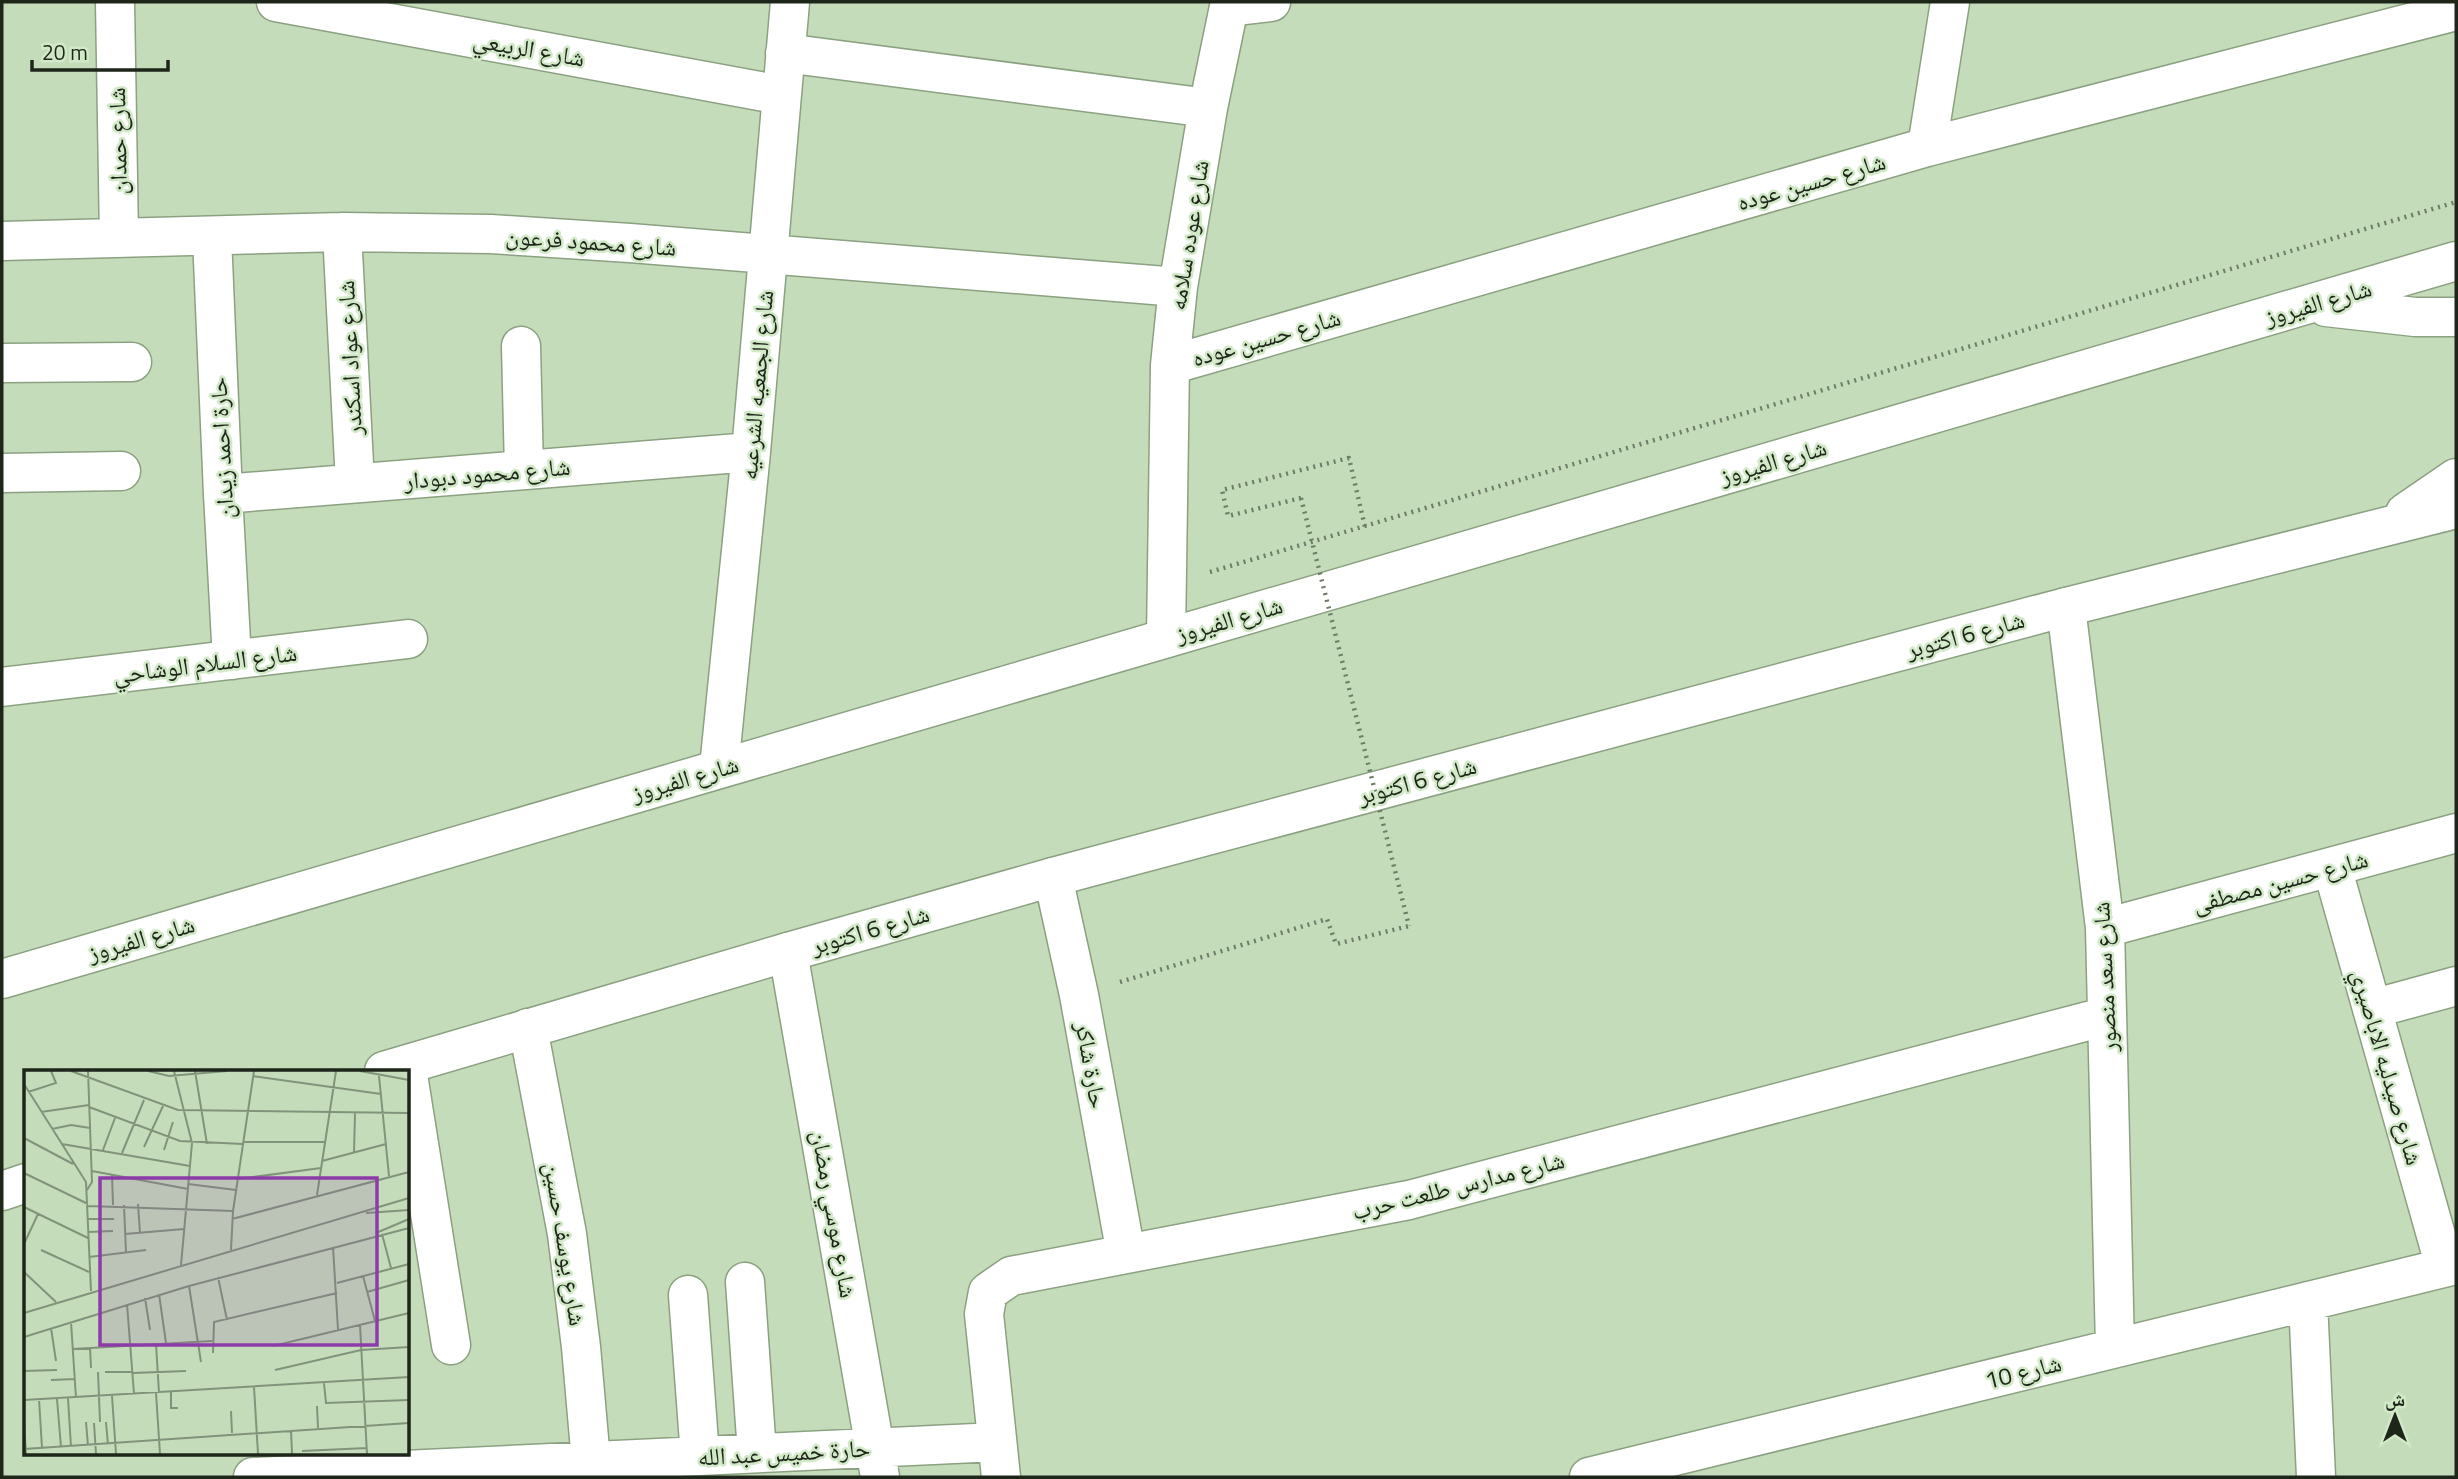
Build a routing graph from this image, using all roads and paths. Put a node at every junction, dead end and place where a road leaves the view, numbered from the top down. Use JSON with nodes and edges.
{"nodes":[{"id":1,"x":115,"y":2,"type":"edge"},
{"id":2,"x":276,"y":2,"type":"edge"},
{"id":3,"x":790,"y":2,"type":"edge"},
{"id":4,"x":1271,"y":2,"type":"edge"},
{"id":5,"x":1950,"y":2,"type":"edge"},
{"id":6,"x":1229,"y":5,"type":"edge"},
{"id":7,"x":2456,"y":11,"type":"edge"},
{"id":8,"x":785,"y":53,"type":"junction"},
{"id":9,"x":781,"y":95,"type":"junction"},
{"id":10,"x":1208,"y":108,"type":"junction"},
{"id":11,"x":1927,"y":147,"type":"junction"},
{"id":12,"x":2456,"y":202,"type":"edge"},
{"id":13,"x":342,"y":232,"type":"junction"},
{"id":14,"x":212,"y":237,"type":"junction"},
{"id":15,"x":119,"y":238,"type":"junction"},
{"id":16,"x":2,"y":241,"type":"edge"},
{"id":17,"x":767,"y":255,"type":"junction"},
{"id":18,"x":2456,"y":261,"type":"edge"},
{"id":19,"x":1178,"y":287,"type":"junction"},
{"id":20,"x":2309,"y":305,"type":"junction"},
{"id":21,"x":2456,"y":317,"type":"edge"},
{"id":22,"x":521,"y":346,"type":"dead end"},
{"id":23,"x":132,"y":362,"type":"dead end"},
{"id":24,"x":2,"y":363,"type":"edge"},
{"id":25,"x":1170,"y":365,"type":"junction"},
{"id":26,"x":751,"y":452,"type":"junction"},
{"id":27,"x":524,"y":470,"type":"junction"},
{"id":28,"x":121,"y":471,"type":"dead end"},
{"id":29,"x":2,"y":473,"type":"edge"},
{"id":30,"x":2456,"y":478,"type":"edge"},
{"id":31,"x":355,"y":483,"type":"junction"},
{"id":32,"x":223,"y":494,"type":"junction"},
{"id":33,"x":2456,"y":509,"type":"edge"},
{"id":34,"x":1364,"y":527,"type":"junction"},
{"id":35,"x":2384,"y":528,"type":"junction"},
{"id":36,"x":1168,"y":583,"type":"junction"},
{"id":37,"x":2066,"y":607,"type":"junction"},
{"id":38,"x":1166,"y":638,"type":"junction"},
{"id":39,"x":408,"y":639,"type":"dead end"},
{"id":40,"x":232,"y":660,"type":"junction"},
{"id":41,"x":2,"y":687,"type":"edge"},
{"id":42,"x":719,"y":768,"type":"junction"},
{"id":43,"x":2456,"y":834,"type":"edge"},
{"id":44,"x":2332,"y":867,"type":"junction"},
{"id":45,"x":1053,"y":877,"type":"junction"},
{"id":46,"x":2105,"y":928,"type":"junction"},
{"id":47,"x":788,"y":952,"type":"junction"},
{"id":48,"x":2,"y":979,"type":"edge"},
{"id":49,"x":2456,"y":986,"type":"edge"},
{"id":50,"x":1079,"y":995,"type":"junction"},
{"id":51,"x":2372,"y":1009,"type":"junction"},
{"id":52,"x":2107,"y":1016,"type":"junction"},
{"id":53,"x":528,"y":1028,"type":"junction"},
{"id":54,"x":404,"y":1070,"type":"edge"},
{"id":55,"x":410,"y":1120,"type":"edge"},
{"id":56,"x":24,"y":1184,"type":"edge"},
{"id":57,"x":2,"y":1191,"type":"edge"},
{"id":58,"x":1126,"y":1254,"type":"junction"},
{"id":59,"x":2451,"y":1266,"type":"edge"},
{"id":60,"x":745,"y":1282,"type":"dead end"},
{"id":61,"x":688,"y":1296,"type":"dead end"},
{"id":62,"x":2308,"y":1301,"type":"junction"},
{"id":63,"x":451,"y":1345,"type":"dead end"},
{"id":64,"x":2115,"y":1348,"type":"junction"},
{"id":65,"x":757,"y":1453,"type":"junction"},
{"id":66,"x":700,"y":1456,"type":"junction"},
{"id":67,"x":999,"y":1459,"type":"edge"},
{"id":68,"x":591,"y":1461,"type":"junction"},
{"id":69,"x":878,"y":1462,"type":"edge"},
{"id":70,"x":271,"y":1471,"type":"edge"},
{"id":71,"x":504,"y":1471,"type":"edge"},
{"id":72,"x":1589,"y":1477,"type":"edge"},
{"id":73,"x":2316,"y":1477,"type":"edge"}],
"edges":[{"from":1,"to":15,"type":"street","name":"شارع حمدان"},
{"from":2,"to":9,"type":"street","name":"شارع الربيعي"},
{"from":3,"to":8,"type":"street","name":"شارع الجمعيه الشرعيه"},
{"from":4,"to":6,"type":"street"},
{"from":5,"to":11,"type":"street"},
{"from":6,"to":10,"type":"street","name":"شارع عوده سلامه"},
{"from":7,"to":11,"type":"street","name":"شارع حسين عوده"},
{"from":8,"to":9,"type":"street","name":"شارع الجمعيه الشرعيه"},
{"from":8,"to":10,"type":"street"},
{"from":9,"to":17,"type":"street","name":"شارع الجمعيه الشرعيه"},
{"from":10,"to":19,"type":"street","name":"شارع عوده سلامه"},
{"from":11,"to":25,"type":"street","name":"شارع حسين عوده"},
{"from":12,"to":34,"type":"path"},
{"from":13,"to":14,"type":"street","name":"شارع محمود فرعون"},
{"from":13,"to":17,"type":"street","name":"شارع محمود فرعون"},
{"from":13,"to":31,"type":"street","name":"شارع عواد اسكندر"},
{"from":14,"to":15,"type":"street","name":"شارع محمود فرعون"},
{"from":14,"to":32,"type":"street","name":"حارة احمد زيدان"},
{"from":15,"to":16,"type":"street","name":"شارع محمود فرعون"},
{"from":17,"to":19,"type":"street","name":"شارع محمود فرعون"},
{"from":17,"to":26,"type":"street","name":"شارع الجمعيه الشرعيه"},
{"from":18,"to":20,"type":"street","name":"شارع الفيروز"},
{"from":19,"to":25,"type":"street","name":"شارع عوده سلامه"},
{"from":20,"to":21,"type":"street"},
{"from":20,"to":38,"type":"street","name":"شارع الفيروز"},
{"from":22,"to":27,"type":"street"},
{"from":23,"to":24,"type":"street"},
{"from":25,"to":36,"type":"street","name":"شارع عوده سلامه"},
{"from":26,"to":27,"type":"street","name":"شارع محمود دبودار"},
{"from":26,"to":42,"type":"street","name":"شارع الجمعيه الشرعيه"},
{"from":27,"to":31,"type":"street","name":"شارع محمود دبودار"},
{"from":28,"to":29,"type":"street"},
{"from":30,"to":35,"type":"street"},
{"from":31,"to":32,"type":"street","name":"شارع محمود دبودار"},
{"from":32,"to":40,"type":"street","name":"حارة احمد زيدان"},
{"from":33,"to":35,"type":"street","name":"شارع 6 اكتوبر"},
{"from":34,"to":36,"type":"path"},
{"from":34,"to":50,"type":"path","bridge":true},
{"from":35,"to":37,"type":"street","name":"شارع 6 اكتوبر"},
{"from":36,"to":38,"type":"street","name":"شارع عوده سلامه"},
{"from":37,"to":45,"type":"street","name":"شارع 6 اكتوبر"},
{"from":37,"to":46,"type":"street","name":"شارع سعد منصور"},
{"from":38,"to":42,"type":"street","name":"شارع الفيروز"},
{"from":39,"to":40,"type":"street","name":"شارع السلام الوشاحي"},
{"from":40,"to":41,"type":"street","name":"شارع السلام الوشاحي"},
{"from":42,"to":48,"type":"street","name":"شارع الفيروز"},
{"from":43,"to":44,"type":"street","name":"شارع حسين مصطفى"},
{"from":44,"to":46,"type":"street","name":"شارع حسين مصطفى"},
{"from":44,"to":51,"type":"street","name":"شارع صيدليه الاباصيري"},
{"from":45,"to":47,"type":"street","name":"شارع 6 اكتوبر"},
{"from":45,"to":50,"type":"street","name":"حارة شاكر"},
{"from":46,"to":52,"type":"street","name":"شارع سعد منصور"},
{"from":47,"to":53,"type":"street","name":"شارع 6 اكتوبر"},
{"from":47,"to":69,"type":"street","name":"شارع موسي رمضان"},
{"from":49,"to":51,"type":"street"},
{"from":50,"to":58,"type":"street","name":"حارة شاكر"},
{"from":51,"to":59,"type":"street","name":"شارع صيدليه الاباصيري"},
{"from":52,"to":58,"type":"street","name":"شارع مدارس طلعت حرب"},
{"from":52,"to":64,"type":"street","name":"شارع سعد منصور"},
{"from":53,"to":54,"type":"street","name":"شارع 6 اكتوبر"},
{"from":53,"to":68,"type":"street","name":"شارع يوسف حسين"},
{"from":55,"to":63,"type":"street"},
{"from":56,"to":57,"type":"street"},
{"from":58,"to":67,"type":"street","name":"شارع مدارس طلعت حرب"},
{"from":59,"to":62,"type":"street","name":"شارع 10"},
{"from":60,"to":65,"type":"street"},
{"from":61,"to":66,"type":"street"},
{"from":62,"to":64,"type":"street","name":"شارع 10"},
{"from":62,"to":73,"type":"street"},
{"from":64,"to":72,"type":"street","name":"شارع 10"},
{"from":65,"to":66,"type":"street","name":"حارة خميس عبد الله"},
{"from":65,"to":69,"type":"street","name":"حارة خميس عبد الله"},
{"from":66,"to":68,"type":"street","name":"حارة خميس عبد الله"},
{"from":67,"to":69,"type":"street","name":"حارة خميس عبد الله"},
{"from":68,"to":71,"type":"street","name":"حارة خميس عبد الله"},
{"from":70,"to":71,"type":"street","name":"حارة خميس عبد الله"}]}
